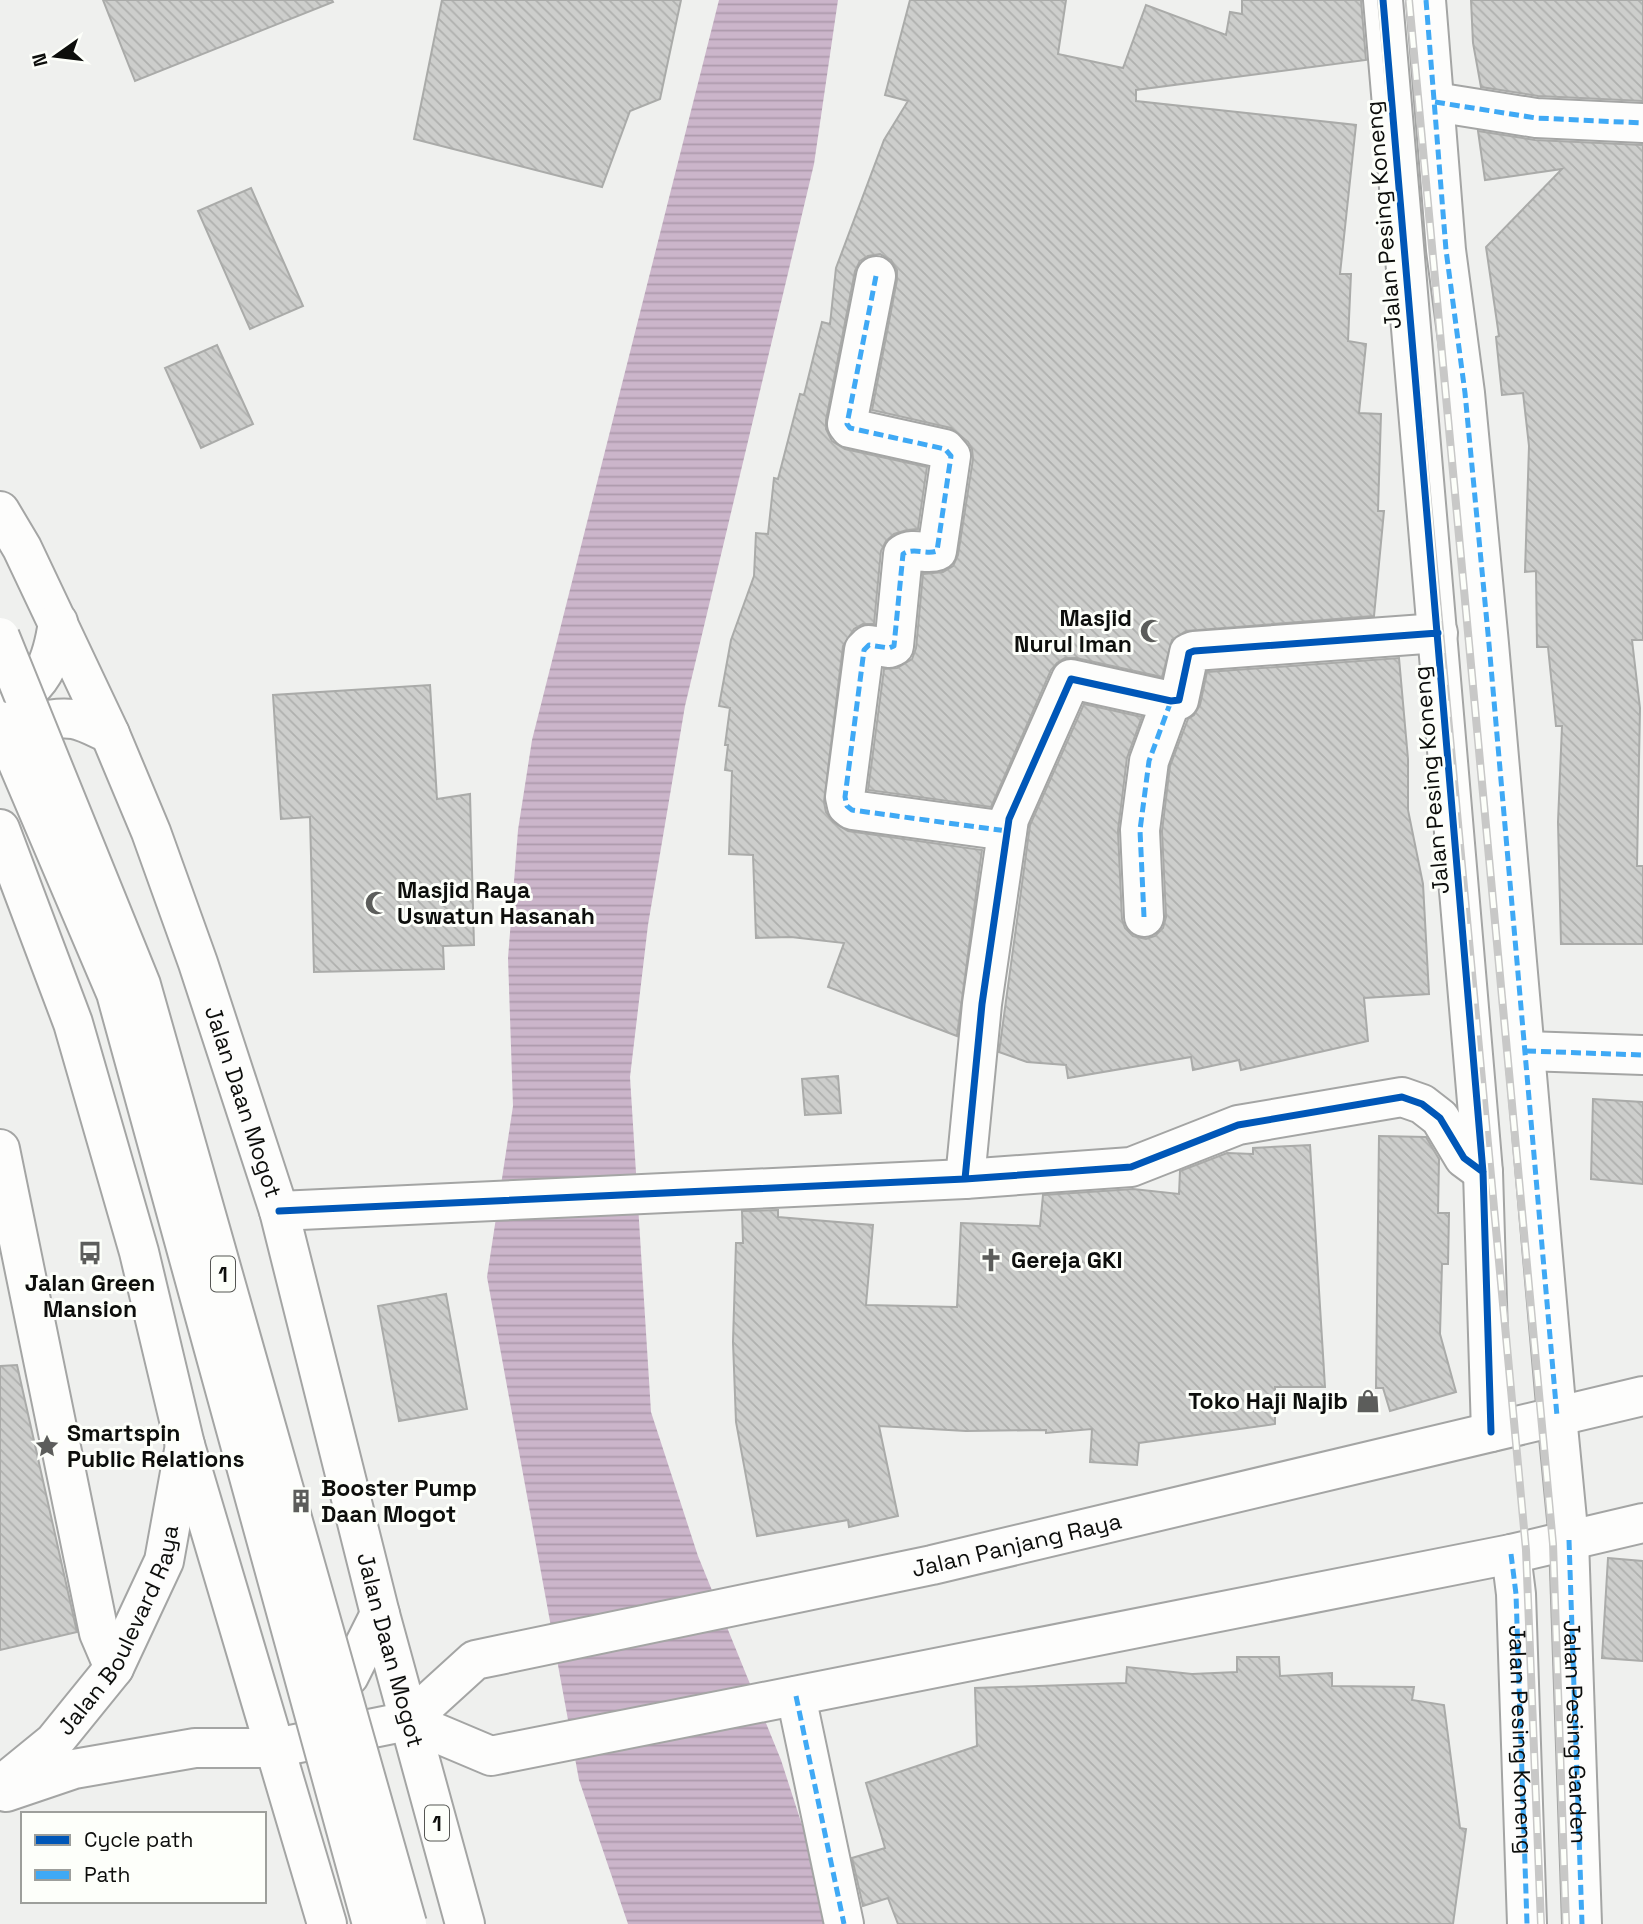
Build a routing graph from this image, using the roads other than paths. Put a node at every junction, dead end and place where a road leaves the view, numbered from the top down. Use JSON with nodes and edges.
{"nodes":[{"id":1,"x":1383,"y":0,"type":"edge"},
{"id":2,"x":1426,"y":0,"type":"edge"},
{"id":3,"x":1435,"y":103,"type":"junction"},
{"id":4,"x":1643,"y":123,"type":"edge"},
{"id":5,"x":876,"y":276,"type":"dead end"},
{"id":6,"x":0,"y":511,"type":"edge"},
{"id":7,"x":58,"y":622,"type":"junction"},
{"id":8,"x":1438,"y":633,"type":"junction"},
{"id":9,"x":0,"y":637,"type":"edge"},
{"id":10,"x":0,"y":700,"type":"edge"},
{"id":11,"x":1171,"y":701,"type":"junction"},
{"id":12,"x":0,"y":721,"type":"edge"},
{"id":13,"x":110,"y":734,"type":"junction"},
{"id":14,"x":0,"y":754,"type":"edge"},
{"id":15,"x":0,"y":829,"type":"edge"},
{"id":16,"x":1007,"y":831,"type":"junction"},
{"id":17,"x":1144,"y":917,"type":"dead end"},
{"id":18,"x":1526,"y":1051,"type":"junction"},
{"id":19,"x":1643,"y":1055,"type":"edge"},
{"id":20,"x":0,"y":1149,"type":"edge"},
{"id":21,"x":1483,"y":1171,"type":"junction"},
{"id":22,"x":965,"y":1179,"type":"junction"},
{"id":23,"x":279,"y":1211,"type":"junction"},
{"id":24,"x":1643,"y":1396,"type":"edge"},
{"id":25,"x":1556,"y":1416,"type":"junction"},
{"id":26,"x":1491,"y":1432,"type":"junction"},
{"id":27,"x":185,"y":1445,"type":"junction"},
{"id":28,"x":1643,"y":1522,"type":"edge"},
{"id":29,"x":1569,"y":1541,"type":"junction"},
{"id":30,"x":1511,"y":1554,"type":"junction"},
{"id":31,"x":380,"y":1614,"type":"junction"},
{"id":32,"x":114,"y":1668,"type":"junction"},
{"id":33,"x":787,"y":1699,"type":"junction"},
{"id":34,"x":408,"y":1721,"type":"junction"},
{"id":35,"x":275,"y":1748,"type":"junction"},
{"id":36,"x":0,"y":1786,"type":"edge"},
{"id":37,"x":0,"y":1794,"type":"edge"},
{"id":38,"x":327,"y":1924,"type":"edge"},
{"id":39,"x":372,"y":1924,"type":"edge"},
{"id":40,"x":407,"y":1924,"type":"edge"},
{"id":41,"x":465,"y":1924,"type":"edge"},
{"id":42,"x":844,"y":1924,"type":"edge"},
{"id":43,"x":1527,"y":1924,"type":"edge"},
{"id":44,"x":1582,"y":1924,"type":"edge"}],
"edges":[{"from":1,"to":8,"type":"main road","name":"Jalan Pesing Koneng"},
{"from":2,"to":3,"type":"main road","name":"Jalan Pesing Garden"},
{"from":3,"to":4,"type":"main road"},
{"from":3,"to":18,"type":"main road","name":"Jalan Pesing Garden"},
{"from":5,"to":16,"type":"main road"},
{"from":6,"to":7,"type":"main road","name":"Jalan Daan Mogot","number":"1"},
{"from":7,"to":10,"type":"main road"},
{"from":7,"to":13,"type":"main road","name":"Jalan Daan Mogot","number":"1"},
{"from":8,"to":11,"type":"main road"},
{"from":8,"to":21,"type":"main road","name":"Jalan Pesing Koneng"},
{"from":9,"to":40,"type":"main road","number":"1","bridge":true},
{"from":11,"to":16,"type":"main road"},
{"from":11,"to":17,"type":"main road"},
{"from":12,"to":39,"type":"main road","number":"1","bridge":true},
{"from":13,"to":14,"type":"main road"},
{"from":13,"to":23,"type":"main road","name":"Jalan Daan Mogot","number":"1"},
{"from":15,"to":27,"type":"main road"},
{"from":16,"to":22,"type":"main road"},
{"from":18,"to":19,"type":"main road"},
{"from":18,"to":25,"type":"main road","name":"Jalan Pesing Garden"},
{"from":20,"to":32,"type":"main road"},
{"from":21,"to":22,"type":"main road"},
{"from":21,"to":26,"type":"main road","name":"Jalan Pesing Koneng"},
{"from":22,"to":23,"type":"main road"},
{"from":23,"to":31,"type":"main road","name":"Jalan Daan Mogot","number":"1"},
{"from":24,"to":25,"type":"main road","name":"Jalan Panjang Raya"},
{"from":25,"to":26,"type":"main road","name":"Jalan Panjang Raya"},
{"from":25,"to":29,"type":"main road","name":"Jalan Pesing Garden"},
{"from":26,"to":34,"type":"main road","name":"Jalan Panjang Raya"},
{"from":27,"to":32,"type":"main road","name":"Jalan Boulevard Raya"},
{"from":27,"to":35,"type":"main road"},
{"from":28,"to":29,"type":"main road"},
{"from":29,"to":30,"type":"main road"},
{"from":29,"to":44,"type":"main road","name":"Jalan Pesing Garden"},
{"from":30,"to":33,"type":"main road"},
{"from":30,"to":43,"type":"main road","name":"Jalan Pesing Koneng"},
{"from":31,"to":34,"type":"main road","name":"Jalan Daan Mogot","number":"1"},
{"from":31,"to":35,"type":"main road"},
{"from":32,"to":36,"type":"main road","name":"Jalan Boulevard Raya"},
{"from":33,"to":34,"type":"main road"},
{"from":33,"to":42,"type":"main road"},
{"from":34,"to":35,"type":"main road"},
{"from":34,"to":41,"type":"main road","name":"Jalan Daan Mogot","number":"1"},
{"from":35,"to":37,"type":"main road","name":"Jalan Boulevard Raya"},
{"from":35,"to":38,"type":"main road"}]}
